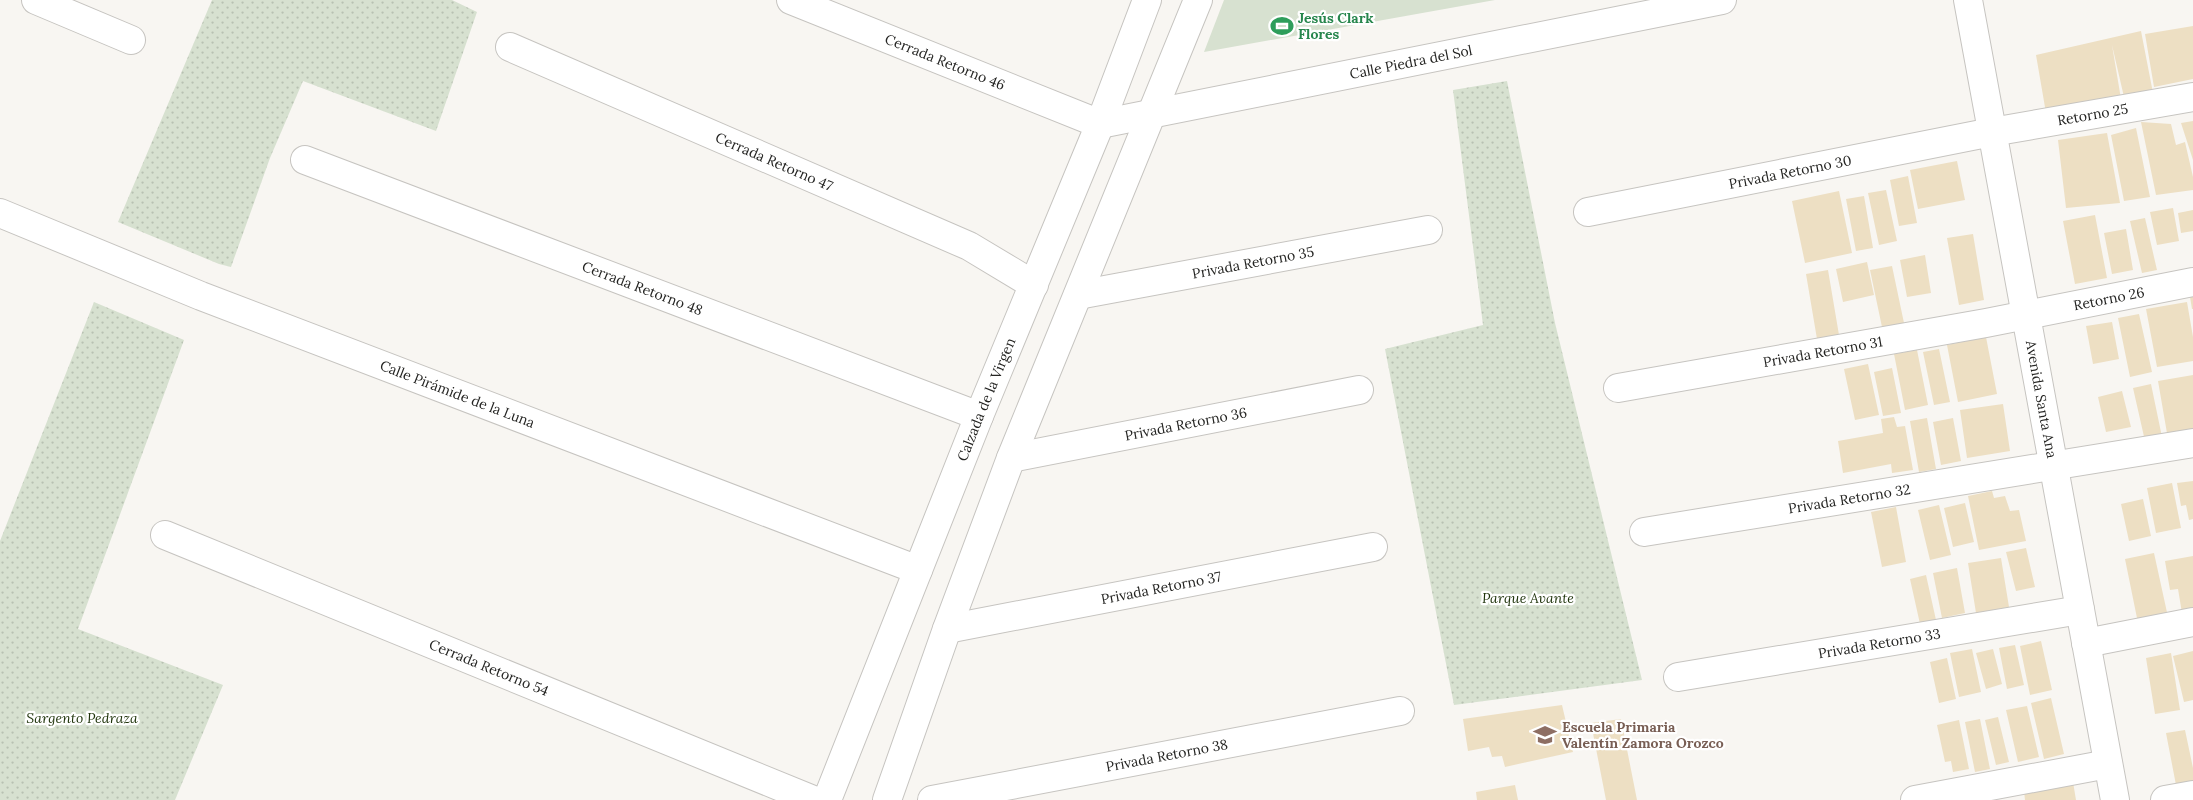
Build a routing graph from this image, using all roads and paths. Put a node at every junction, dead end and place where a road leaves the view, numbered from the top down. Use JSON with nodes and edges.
{"nodes":[{"id":1,"x":36,"y":0,"type":"edge"},
{"id":2,"x":791,"y":0,"type":"edge"},
{"id":3,"x":1147,"y":0,"type":"edge"},
{"id":4,"x":1198,"y":0,"type":"edge"},
{"id":5,"x":1722,"y":0,"type":"edge"},
{"id":6,"x":1968,"y":0,"type":"edge"},
{"id":7,"x":131,"y":40,"type":"dead end"},
{"id":8,"x":510,"y":47,"type":"dead end"},
{"id":9,"x":2193,"y":97,"type":"edge"},
{"id":10,"x":1154,"y":112,"type":"junction"},
{"id":11,"x":1100,"y":124,"type":"junction"},
{"id":12,"x":1992,"y":132,"type":"junction"},
{"id":13,"x":305,"y":160,"type":"dead end"},
{"id":14,"x":1588,"y":212,"type":"dead end"},
{"id":15,"x":0,"y":213,"type":"edge"},
{"id":16,"x":1428,"y":230,"type":"dead end"},
{"id":17,"x":2193,"y":282,"type":"edge"},
{"id":18,"x":1034,"y":285,"type":"junction"},
{"id":19,"x":1078,"y":295,"type":"junction"},
{"id":20,"x":2025,"y":315,"type":"junction"},
{"id":21,"x":1618,"y":388,"type":"dead end"},
{"id":22,"x":1359,"y":390,"type":"dead end"},
{"id":23,"x":979,"y":416,"type":"junction"},
{"id":24,"x":2193,"y":443,"type":"edge"},
{"id":25,"x":1011,"y":458,"type":"junction"},
{"id":26,"x":2054,"y":467,"type":"junction"},
{"id":27,"x":1644,"y":532,"type":"dead end"},
{"id":28,"x":165,"y":535,"type":"dead end"},
{"id":29,"x":1373,"y":547,"type":"dead end"},
{"id":30,"x":918,"y":570,"type":"junction"},
{"id":31,"x":2080,"y":610,"type":"junction"},
{"id":32,"x":2193,"y":622,"type":"edge"},
{"id":33,"x":947,"y":629,"type":"junction"},
{"id":34,"x":2086,"y":643,"type":"junction"},
{"id":35,"x":1678,"y":677,"type":"dead end"},
{"id":36,"x":1400,"y":711,"type":"dead end"},
{"id":37,"x":2108,"y":764,"type":"junction"},
{"id":38,"x":2193,"y":795,"type":"edge"},
{"id":39,"x":813,"y":800,"type":"edge"},
{"id":40,"x":827,"y":800,"type":"edge"},
{"id":41,"x":887,"y":800,"type":"edge"},
{"id":42,"x":932,"y":800,"type":"edge"},
{"id":43,"x":1915,"y":800,"type":"edge"},
{"id":44,"x":2115,"y":800,"type":"edge"},
{"id":45,"x":2165,"y":800,"type":"edge"}],
"edges":[{"from":1,"to":7,"type":"street"},
{"from":2,"to":11,"type":"street","name":"Cerrada Retorno 46"},
{"from":3,"to":11,"type":"street","name":"Calzada de la Virgen"},
{"from":4,"to":10,"type":"street"},
{"from":5,"to":10,"type":"street","name":"Calle Piedra del Sol"},
{"from":6,"to":12,"type":"street","name":"Avenida Santa Ana"},
{"from":8,"to":18,"type":"street","name":"Cerrada Retorno 47"},
{"from":9,"to":12,"type":"street","name":"Retorno 25"},
{"from":10,"to":11,"type":"street","name":"Calle Piedra del Sol"},
{"from":10,"to":19,"type":"street"},
{"from":11,"to":18,"type":"street","name":"Calzada de la Virgen"},
{"from":12,"to":14,"type":"street","name":"Privada Retorno 30"},
{"from":12,"to":20,"type":"street","name":"Avenida Santa Ana"},
{"from":13,"to":23,"type":"street","name":"Cerrada Retorno 48"},
{"from":15,"to":30,"type":"street","name":"Calle Pirámide de la Luna"},
{"from":16,"to":19,"type":"street","name":"Privada Retorno 35"},
{"from":17,"to":20,"type":"street","name":"Retorno 26"},
{"from":18,"to":23,"type":"street","name":"Calzada de la Virgen"},
{"from":19,"to":25,"type":"street"},
{"from":20,"to":21,"type":"street","name":"Privada Retorno 31"},
{"from":20,"to":26,"type":"street","name":"Avenida Santa Ana"},
{"from":22,"to":25,"type":"street","name":"Privada Retorno 36"},
{"from":23,"to":30,"type":"street","name":"Calzada de la Virgen"},
{"from":24,"to":26,"type":"street","name":"Privada Retorno 32"},
{"from":25,"to":33,"type":"street"},
{"from":26,"to":27,"type":"street","name":"Privada Retorno 32"},
{"from":26,"to":31,"type":"street","name":"Avenida Santa Ana"},
{"from":28,"to":39,"type":"street","name":"Cerrada Retorno 54"},
{"from":29,"to":33,"type":"street","name":"Privada Retorno 37"},
{"from":30,"to":40,"type":"street","name":"Calzada de la Virgen"},
{"from":31,"to":34,"type":"street","name":"Avenida Santa Ana"},
{"from":31,"to":35,"type":"street","name":"Privada Retorno 33"},
{"from":32,"to":34,"type":"street"},
{"from":33,"to":41,"type":"street"},
{"from":34,"to":37,"type":"street","name":"Avenida Santa Ana"},
{"from":36,"to":42,"type":"street","name":"Privada Retorno 38"},
{"from":37,"to":43,"type":"street"},
{"from":37,"to":44,"type":"street","name":"Avenida Santa Ana"},
{"from":38,"to":45,"type":"street"}]}
